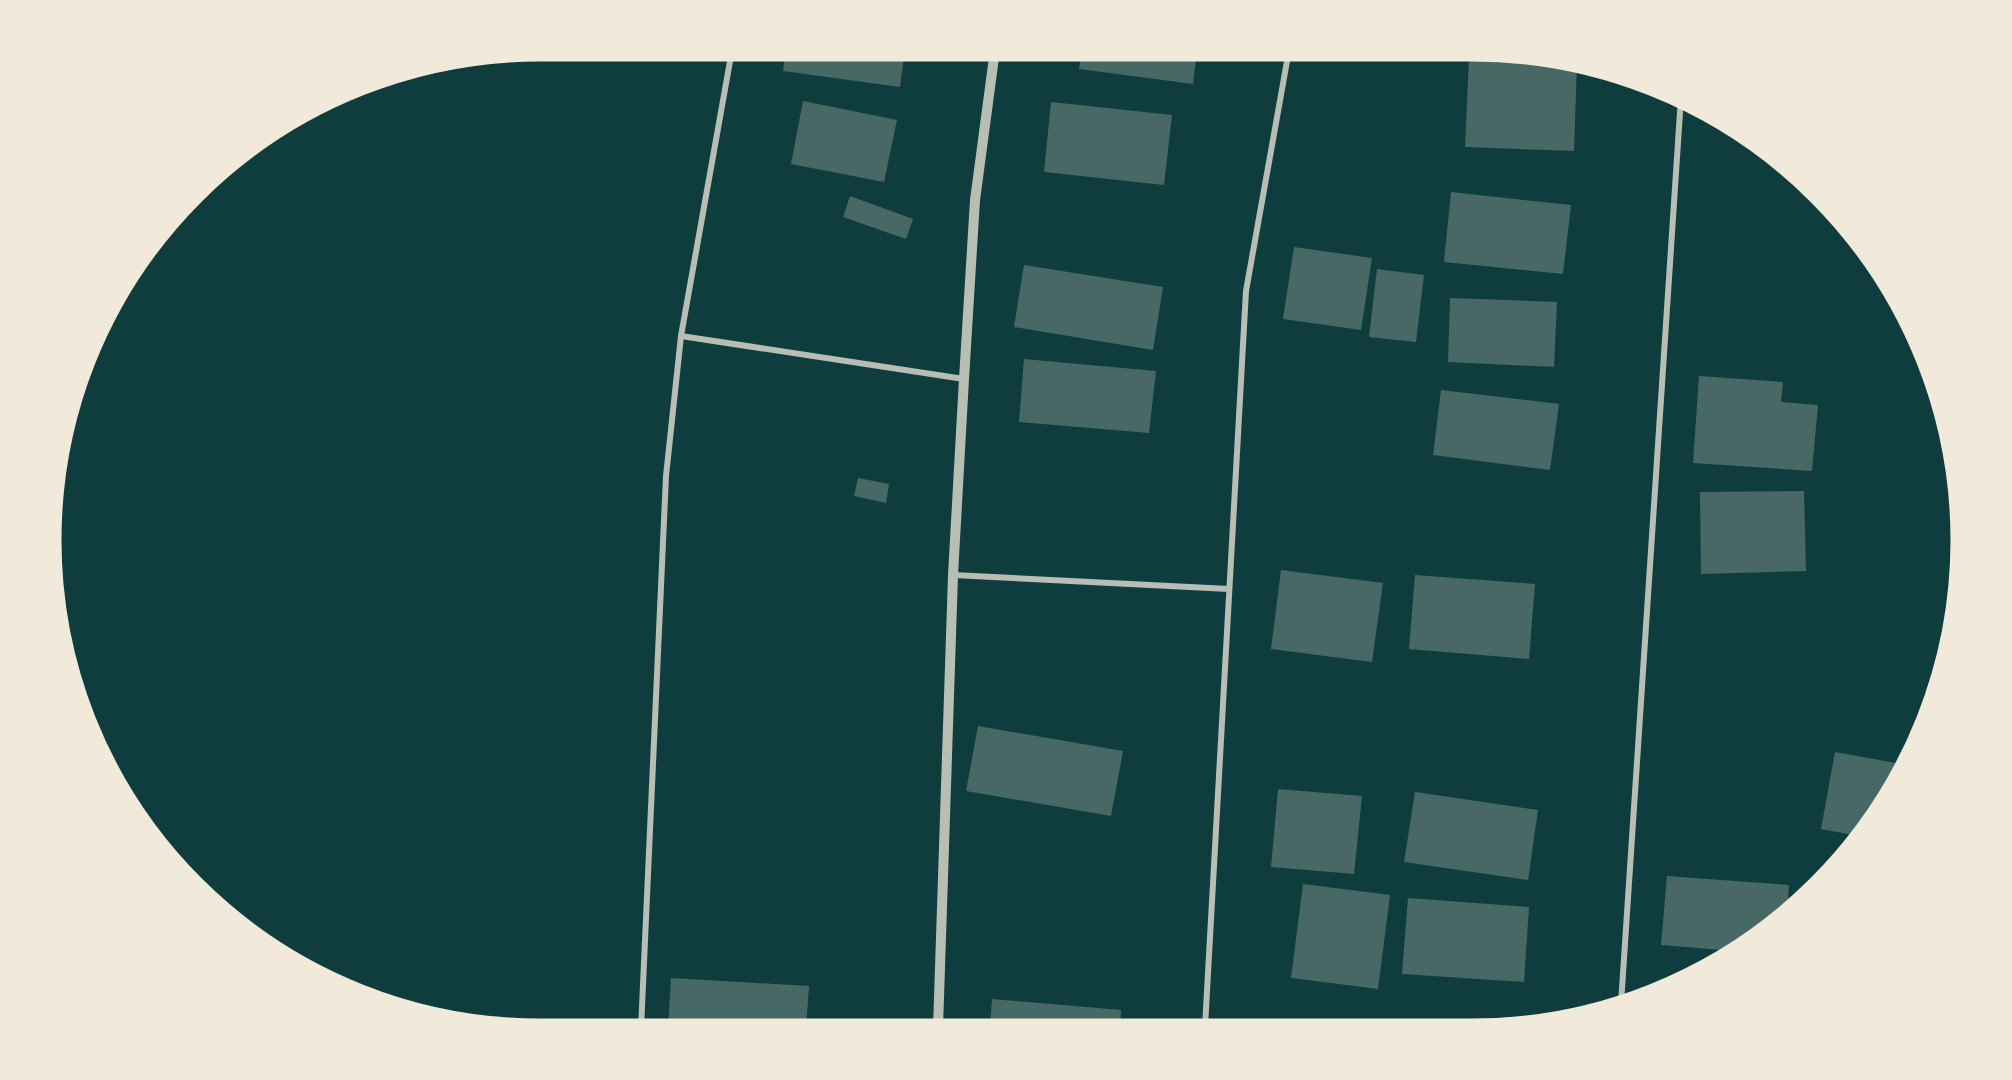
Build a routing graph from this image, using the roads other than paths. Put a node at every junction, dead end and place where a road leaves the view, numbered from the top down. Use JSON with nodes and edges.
{"nodes":[{"id":1,"x":730,"y":60,"type":"edge"},
{"id":2,"x":994,"y":60,"type":"edge"},
{"id":3,"x":1287,"y":60,"type":"edge"},
{"id":4,"x":1680,"y":108,"type":"edge"},
{"id":5,"x":681,"y":336,"type":"junction"},
{"id":6,"x":964,"y":379,"type":"junction"},
{"id":7,"x":953,"y":576,"type":"junction"},
{"id":8,"x":1229,"y":589,"type":"junction"},
{"id":9,"x":1622,"y":996,"type":"edge"},
{"id":10,"x":641,"y":1020,"type":"edge"},
{"id":11,"x":938,"y":1020,"type":"edge"},
{"id":12,"x":1205,"y":1020,"type":"edge"}],
"edges":[{"from":1,"to":5,"type":"street"},
{"from":2,"to":6,"type":"street"},
{"from":3,"to":8,"type":"street"},
{"from":4,"to":9,"type":"street"},
{"from":5,"to":6,"type":"street"},
{"from":5,"to":10,"type":"street"},
{"from":6,"to":7,"type":"street"},
{"from":7,"to":8,"type":"street"},
{"from":7,"to":11,"type":"street"},
{"from":8,"to":12,"type":"street"}]}
